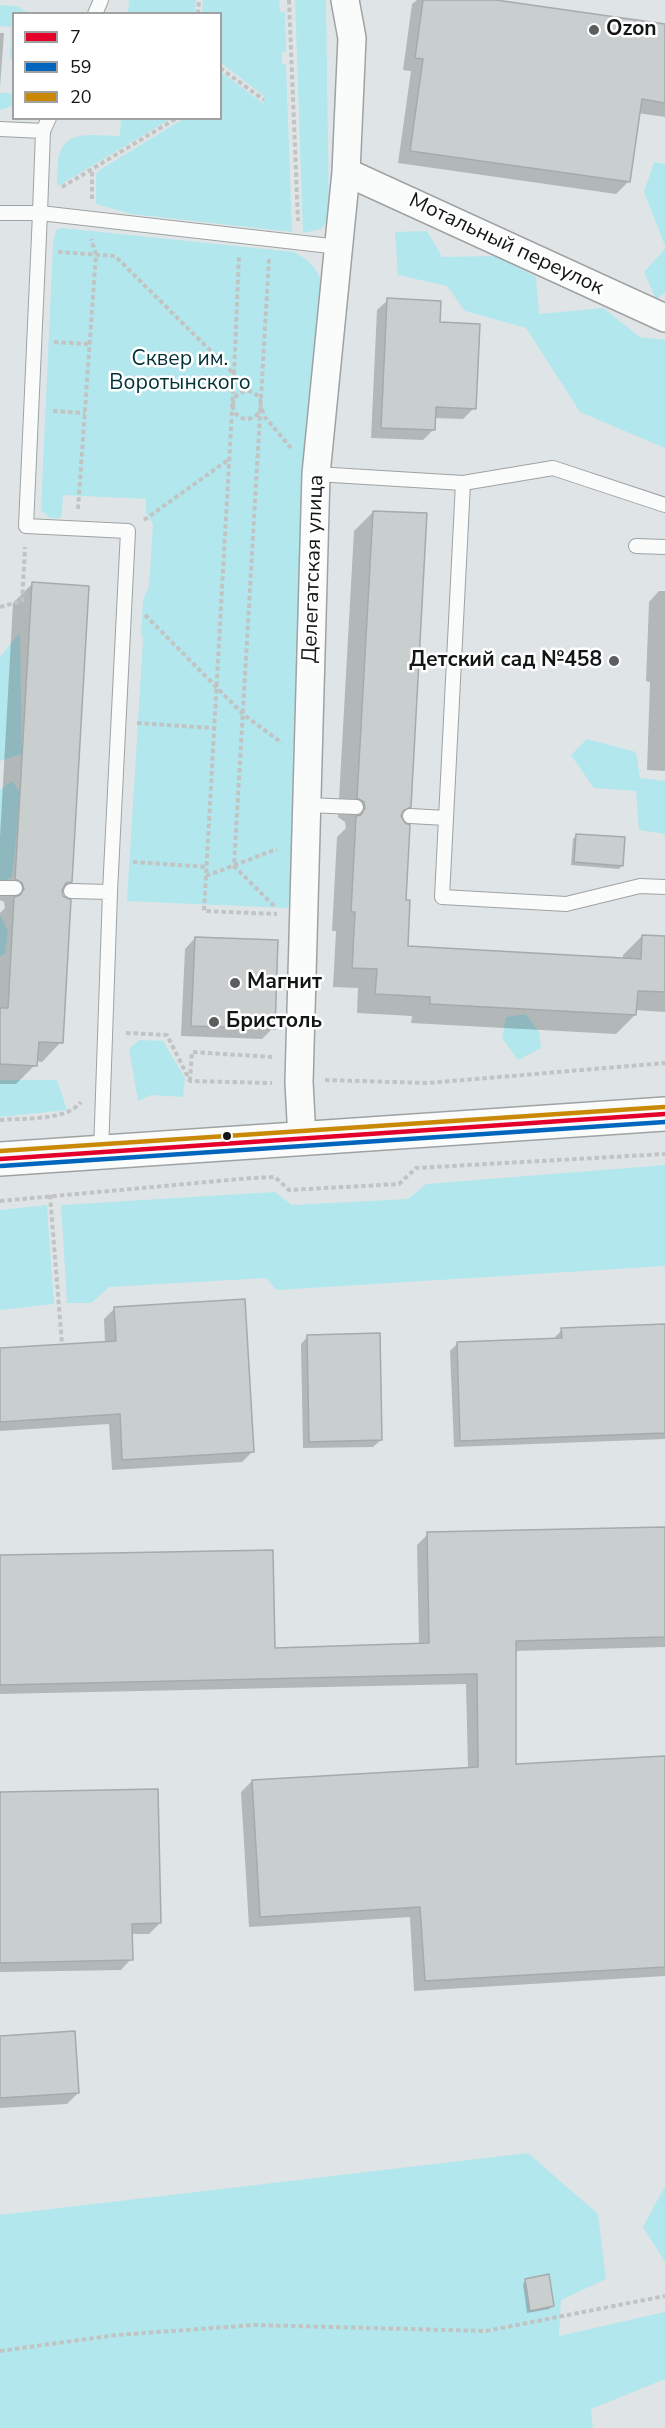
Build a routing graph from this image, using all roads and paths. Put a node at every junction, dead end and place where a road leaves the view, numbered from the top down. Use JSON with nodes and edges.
{"nodes":[{"id":1,"x":289,"y":0,"type":"edge"},
{"id":2,"x":345,"y":0,"type":"edge"},
{"id":3,"x":222,"y":69,"type":"edge"},
{"id":4,"x":264,"y":100,"type":"dead end"},
{"id":5,"x":174,"y":120,"type":"edge"},
{"id":6,"x":46,"y":125,"type":"edge"},
{"id":7,"x":0,"y":129,"type":"edge"},
{"id":8,"x":92,"y":170,"type":"junction"},
{"id":9,"x":346,"y":172,"type":"junction"},
{"id":10,"x":92,"y":202,"type":"dead end"},
{"id":11,"x":41,"y":206,"type":"junction"},
{"id":12,"x":0,"y":213,"type":"edge"},
{"id":13,"x":102,"y":237,"type":"dead end"},
{"id":14,"x":298,"y":242,"type":"junction"},
{"id":15,"x":58,"y":244,"type":"dead end"},
{"id":16,"x":339,"y":247,"type":"junction"},
{"id":17,"x":239,"y":252,"type":"dead end"},
{"id":18,"x":96,"y":254,"type":"junction"},
{"id":19,"x":665,"y":318,"type":"edge"},
{"id":20,"x":35,"y":341,"type":"junction"},
{"id":21,"x":90,"y":344,"type":"junction"},
{"id":22,"x":234,"y":374,"type":"junction"},
{"id":23,"x":232,"y":404,"type":"junction"},
{"id":24,"x":261,"y":405,"type":"junction"},
{"id":25,"x":31,"y":410,"type":"junction"},
{"id":26,"x":85,"y":413,"type":"junction"},
{"id":27,"x":229,"y":459,"type":"junction"},
{"id":28,"x":316,"y":474,"type":"junction"},
{"id":29,"x":463,"y":483,"type":"junction"},
{"id":30,"x":665,"y":505,"type":"edge"},
{"id":31,"x":26,"y":526,"type":"junction"},
{"id":32,"x":77,"y":529,"type":"junction"},
{"id":33,"x":128,"y":531,"type":"junction"},
{"id":34,"x":636,"y":546,"type":"dead end"},
{"id":35,"x":665,"y":547,"type":"edge"},
{"id":36,"x":126,"y":595,"type":"junction"},
{"id":37,"x":0,"y":607,"type":"edge"},
{"id":38,"x":216,"y":689,"type":"junction"},
{"id":39,"x":243,"y":715,"type":"junction"},
{"id":40,"x":119,"y":722,"type":"junction"},
{"id":41,"x":214,"y":728,"type":"junction"},
{"id":42,"x":308,"y":761,"type":"junction"},
{"id":43,"x":306,"y":805,"type":"junction"},
{"id":44,"x":356,"y":807,"type":"dead end"},
{"id":45,"x":410,"y":816,"type":"dead end"},
{"id":46,"x":446,"y":818,"type":"junction"},
{"id":47,"x":306,"y":837,"type":"junction"},
{"id":48,"x":112,"y":861,"type":"junction"},
{"id":49,"x":234,"y":866,"type":"junction"},
{"id":50,"x":207,"y":867,"type":"junction"},
{"id":51,"x":206,"y":876,"type":"junction"},
{"id":52,"x":665,"y":887,"type":"edge"},
{"id":53,"x":0,"y":888,"type":"edge"},
{"id":54,"x":15,"y":888,"type":"dead end"},
{"id":55,"x":71,"y":891,"type":"dead end"},
{"id":56,"x":110,"y":892,"type":"junction"},
{"id":57,"x":105,"y":1032,"type":"junction"},
{"id":58,"x":278,"y":1057,"type":"dead end"},
{"id":59,"x":665,"y":1063,"type":"edge"},
{"id":60,"x":190,"y":1081,"type":"junction"},
{"id":61,"x":299,"y":1082,"type":"junction"},
{"id":62,"x":85,"y":1097,"type":"dead end"},
{"id":63,"x":665,"y":1114,"type":"edge"},
{"id":64,"x":0,"y":1120,"type":"edge"},
{"id":65,"x":302,"y":1139,"type":"junction"},
{"id":66,"x":100,"y":1152,"type":"junction"},
{"id":67,"x":665,"y":1154,"type":"edge"},
{"id":68,"x":0,"y":1159,"type":"edge"},
{"id":69,"x":50,"y":1195,"type":"junction"},
{"id":70,"x":0,"y":1201,"type":"edge"},
{"id":71,"x":62,"y":1344,"type":"dead end"},
{"id":72,"x":665,"y":2296,"type":"edge"},
{"id":73,"x":0,"y":2351,"type":"edge"}],
"edges":[{"from":1,"to":14,"type":"path"},
{"from":2,"to":9,"type":"street","name":"Делегатская улица"},
{"from":3,"to":4,"type":"path"},
{"from":5,"to":8,"type":"path"},
{"from":6,"to":7,"type":"lane"},
{"from":6,"to":11,"type":"lane"},
{"from":8,"to":10,"type":"path"},
{"from":8,"to":11,"type":"path"},
{"from":9,"to":16,"type":"street","name":"Делегатская улица"},
{"from":9,"to":19,"type":"street","name":"Мотальный переулок"},
{"from":11,"to":12,"type":"lane"},
{"from":11,"to":14,"type":"lane"},
{"from":11,"to":20,"type":"lane"},
{"from":13,"to":18,"type":"path"},
{"from":14,"to":16,"type":"lane"},
{"from":14,"to":24,"type":"path"},
{"from":15,"to":18,"type":"path"},
{"from":16,"to":28,"type":"street","name":"Делегатская улица"},
{"from":17,"to":22,"type":"path"},
{"from":18,"to":21,"type":"path"},
{"from":18,"to":22,"type":"path"},
{"from":20,"to":21,"type":"path"},
{"from":20,"to":25,"type":"lane"},
{"from":21,"to":26,"type":"path"},
{"from":22,"to":23,"type":"path"},
{"from":23,"to":24,"type":"path"},
{"from":23,"to":24,"type":"path"},
{"from":23,"to":27,"type":"path"},
{"from":24,"to":28,"type":"path"},
{"from":24,"to":39,"type":"path"},
{"from":25,"to":26,"type":"path"},
{"from":25,"to":31,"type":"lane"},
{"from":26,"to":32,"type":"path"},
{"from":27,"to":33,"type":"path"},
{"from":27,"to":38,"type":"path"},
{"from":28,"to":29,"type":"lane"},
{"from":28,"to":42,"type":"street","name":"Делегатская улица"},
{"from":29,"to":30,"type":"lane"},
{"from":29,"to":46,"type":"lane"},
{"from":31,"to":32,"type":"lane"},
{"from":31,"to":37,"type":"path"},
{"from":32,"to":33,"type":"lane"},
{"from":33,"to":36,"type":"lane"},
{"from":34,"to":35,"type":"lane"},
{"from":36,"to":38,"type":"path"},
{"from":36,"to":40,"type":"lane"},
{"from":38,"to":39,"type":"path"},
{"from":38,"to":41,"type":"path"},
{"from":39,"to":42,"type":"path"},
{"from":39,"to":49,"type":"path"},
{"from":40,"to":41,"type":"path"},
{"from":40,"to":48,"type":"lane"},
{"from":41,"to":50,"type":"path"},
{"from":42,"to":43,"type":"street","name":"Делегатская улица"},
{"from":43,"to":44,"type":"lane"},
{"from":43,"to":47,"type":"street","name":"Делегатская улица"},
{"from":45,"to":46,"type":"lane"},
{"from":46,"to":52,"type":"lane"},
{"from":47,"to":49,"type":"path"},
{"from":47,"to":61,"type":"street","name":"Делегатская улица"},
{"from":48,"to":50,"type":"path"},
{"from":48,"to":56,"type":"lane"},
{"from":49,"to":51,"type":"path"},
{"from":49,"to":51,"type":"path"},
{"from":50,"to":51,"type":"path"},
{"from":53,"to":54,"type":"lane"},
{"from":55,"to":56,"type":"lane"},
{"from":56,"to":57,"type":"lane"},
{"from":57,"to":60,"type":"path"},
{"from":57,"to":66,"type":"lane"},
{"from":58,"to":60,"type":"path"},
{"from":59,"to":61,"type":"path"},
{"from":60,"to":61,"type":"path"},
{"from":61,"to":65,"type":"street","name":"Делегатская улица"},
{"from":62,"to":64,"type":"path"},
{"from":63,"to":65,"type":"street"},
{"from":65,"to":66,"type":"street"},
{"from":66,"to":68,"type":"street"},
{"from":67,"to":69,"type":"path"},
{"from":69,"to":70,"type":"path"},
{"from":69,"to":71,"type":"path"},
{"from":72,"to":73,"type":"path"}]}
